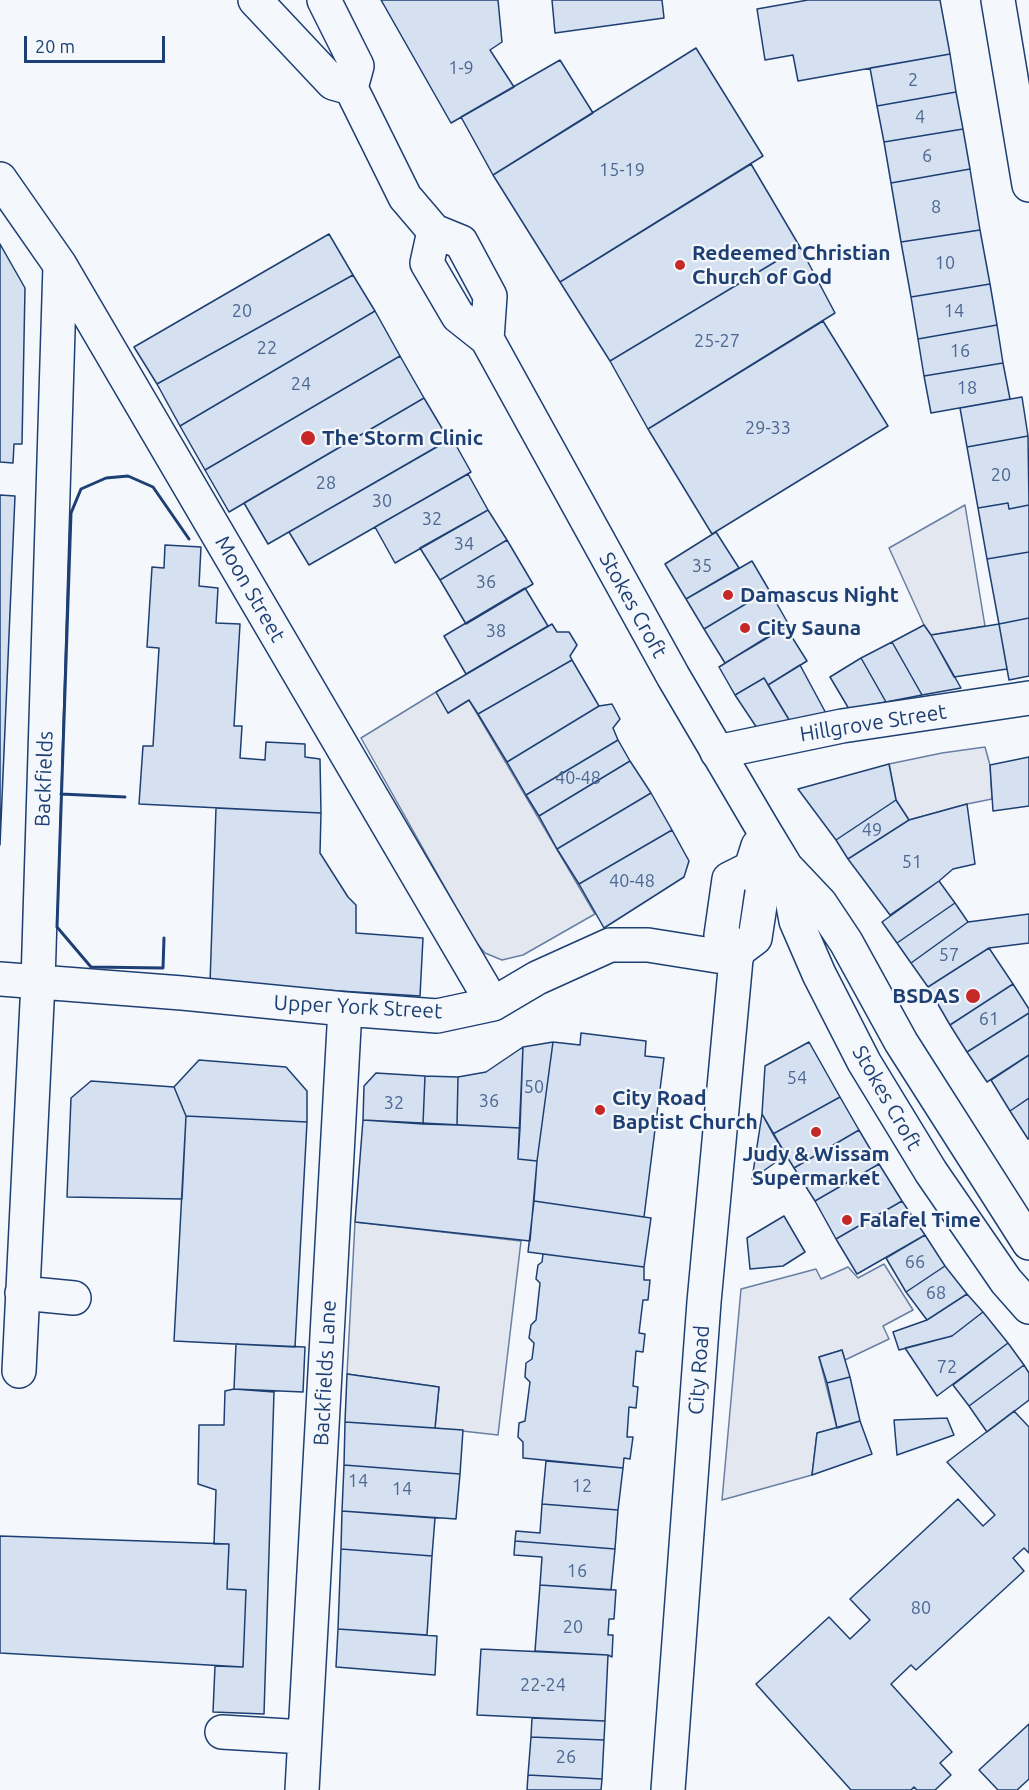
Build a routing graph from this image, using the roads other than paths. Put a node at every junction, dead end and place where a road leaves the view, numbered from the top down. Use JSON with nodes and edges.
{"nodes":[{"id":1,"x":255,"y":0,"type":"edge"},
{"id":2,"x":324,"y":0,"type":"edge"},
{"id":3,"x":998,"y":0,"type":"edge"},
{"id":4,"x":351,"y":88,"type":"junction"},
{"id":5,"x":0,"y":179,"type":"edge"},
{"id":6,"x":1029,"y":185,"type":"edge"},
{"id":7,"x":60,"y":265,"type":"junction"},
{"id":8,"x":1029,"y":698,"type":"edge"},
{"id":9,"x":717,"y":752,"type":"junction"},
{"id":10,"x":763,"y":829,"type":"junction"},
{"id":11,"x":786,"y":867,"type":"junction"},
{"id":12,"x":737,"y":955,"type":"junction"},
{"id":13,"x":0,"y":979,"type":"edge"},
{"id":14,"x":38,"y":982,"type":"junction"},
{"id":15,"x":493,"y":1004,"type":"junction"},
{"id":16,"x":345,"y":1009,"type":"junction"},
{"id":17,"x":1029,"y":1243,"type":"edge"},
{"id":18,"x":22,"y":1293,"type":"junction"},
{"id":19,"x":74,"y":1298,"type":"dead end"},
{"id":20,"x":1029,"y":1308,"type":"edge"},
{"id":21,"x":19,"y":1371,"type":"dead end"},
{"id":22,"x":222,"y":1732,"type":"dead end"},
{"id":23,"x":304,"y":1737,"type":"junction"},
{"id":24,"x":302,"y":1790,"type":"edge"},
{"id":25,"x":668,"y":1790,"type":"edge"}],
"edges":[{"from":1,"to":4,"type":"street"},
{"from":2,"to":4,"type":"street"},
{"from":3,"to":6,"type":"street"},
{"from":4,"to":9,"type":"street","name":"Stokes Croft"},
{"from":5,"to":7,"type":"street","name":"Moon Street"},
{"from":7,"to":14,"type":"street","name":"Backfields"},
{"from":7,"to":15,"type":"street","name":"Moon Street"},
{"from":8,"to":9,"type":"street","name":"Hillgrove Street"},
{"from":9,"to":10,"type":"street","name":"Stokes Croft"},
{"from":10,"to":11,"type":"street","name":"Stokes Croft"},
{"from":10,"to":12,"type":"street"},
{"from":11,"to":17,"type":"street","name":"Stokes Croft"},
{"from":11,"to":20,"type":"street","name":"Stokes Croft"},
{"from":12,"to":15,"type":"street","name":"Upper York Street"},
{"from":12,"to":25,"type":"street","name":"City Road"},
{"from":13,"to":14,"type":"street","name":"Upper York Street"},
{"from":14,"to":16,"type":"street","name":"Upper York Street"},
{"from":14,"to":18,"type":"street","name":"Backfields"},
{"from":15,"to":16,"type":"street","name":"Upper York Street"},
{"from":16,"to":23,"type":"street","name":"Backfields Lane"},
{"from":18,"to":19,"type":"street"},
{"from":18,"to":21,"type":"street","name":"Backfields"},
{"from":22,"to":23,"type":"street"},
{"from":23,"to":24,"type":"street","name":"Backfields Lane"}]}
